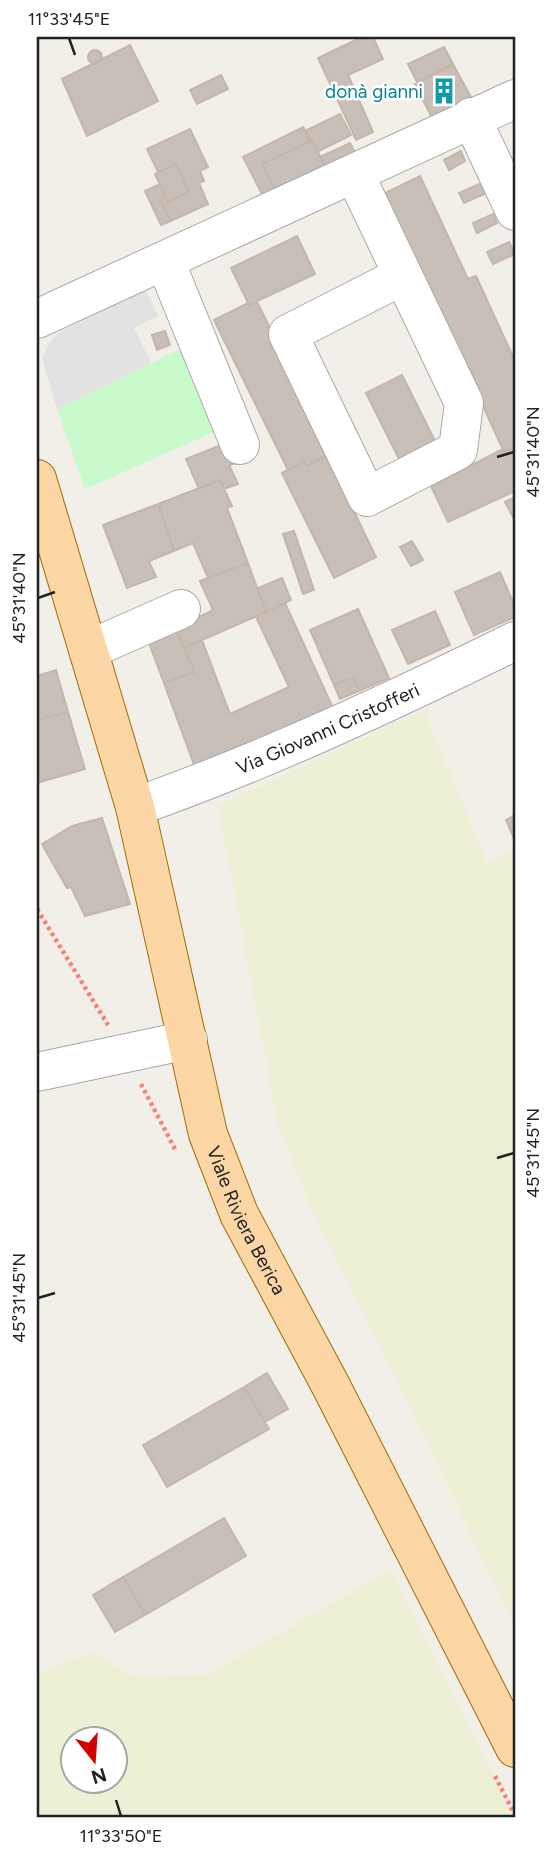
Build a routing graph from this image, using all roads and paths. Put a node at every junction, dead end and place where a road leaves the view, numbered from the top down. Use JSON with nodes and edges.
{"nodes":[{"id":1,"x":515,"y":99,"type":"edge"},
{"id":2,"x":471,"y":117,"type":"junction"},
{"id":3,"x":355,"y":175,"type":"junction"},
{"id":4,"x":515,"y":211,"type":"edge"},
{"id":5,"x":165,"y":261,"type":"junction"},
{"id":6,"x":402,"y":276,"type":"junction"},
{"id":7,"x":37,"y":319,"type":"edge"},
{"id":8,"x":240,"y":445,"type":"dead end"},
{"id":9,"x":37,"y":479,"type":"edge"},
{"id":10,"x":181,"y":609,"type":"dead end"},
{"id":11,"x":515,"y":641,"type":"edge"},
{"id":12,"x":88,"y":650,"type":"junction"},
{"id":13,"x":135,"y":807,"type":"junction"},
{"id":14,"x":188,"y":1040,"type":"junction"},
{"id":15,"x":37,"y":1072,"type":"edge"},
{"id":16,"x":515,"y":1748,"type":"edge"}],
"edges":[{"from":1,"to":2,"type":"street"},
{"from":2,"to":3,"type":"street"},
{"from":2,"to":4,"type":"street"},
{"from":3,"to":5,"type":"street"},
{"from":3,"to":6,"type":"street"},
{"from":5,"to":7,"type":"street"},
{"from":5,"to":8,"type":"street"},
{"from":6,"to":6,"type":"street"},
{"from":9,"to":12,"type":"main road","name":"Viale Riviera Berica"},
{"from":10,"to":12,"type":"street"},
{"from":11,"to":13,"type":"street","name":"Via Giovanni Cristofferi"},
{"from":12,"to":13,"type":"main road","name":"Viale Riviera Berica"},
{"from":13,"to":14,"type":"main road","name":"Viale Riviera Berica"},
{"from":14,"to":15,"type":"street"},
{"from":14,"to":16,"type":"main road","name":"Viale Riviera Berica"}]}
